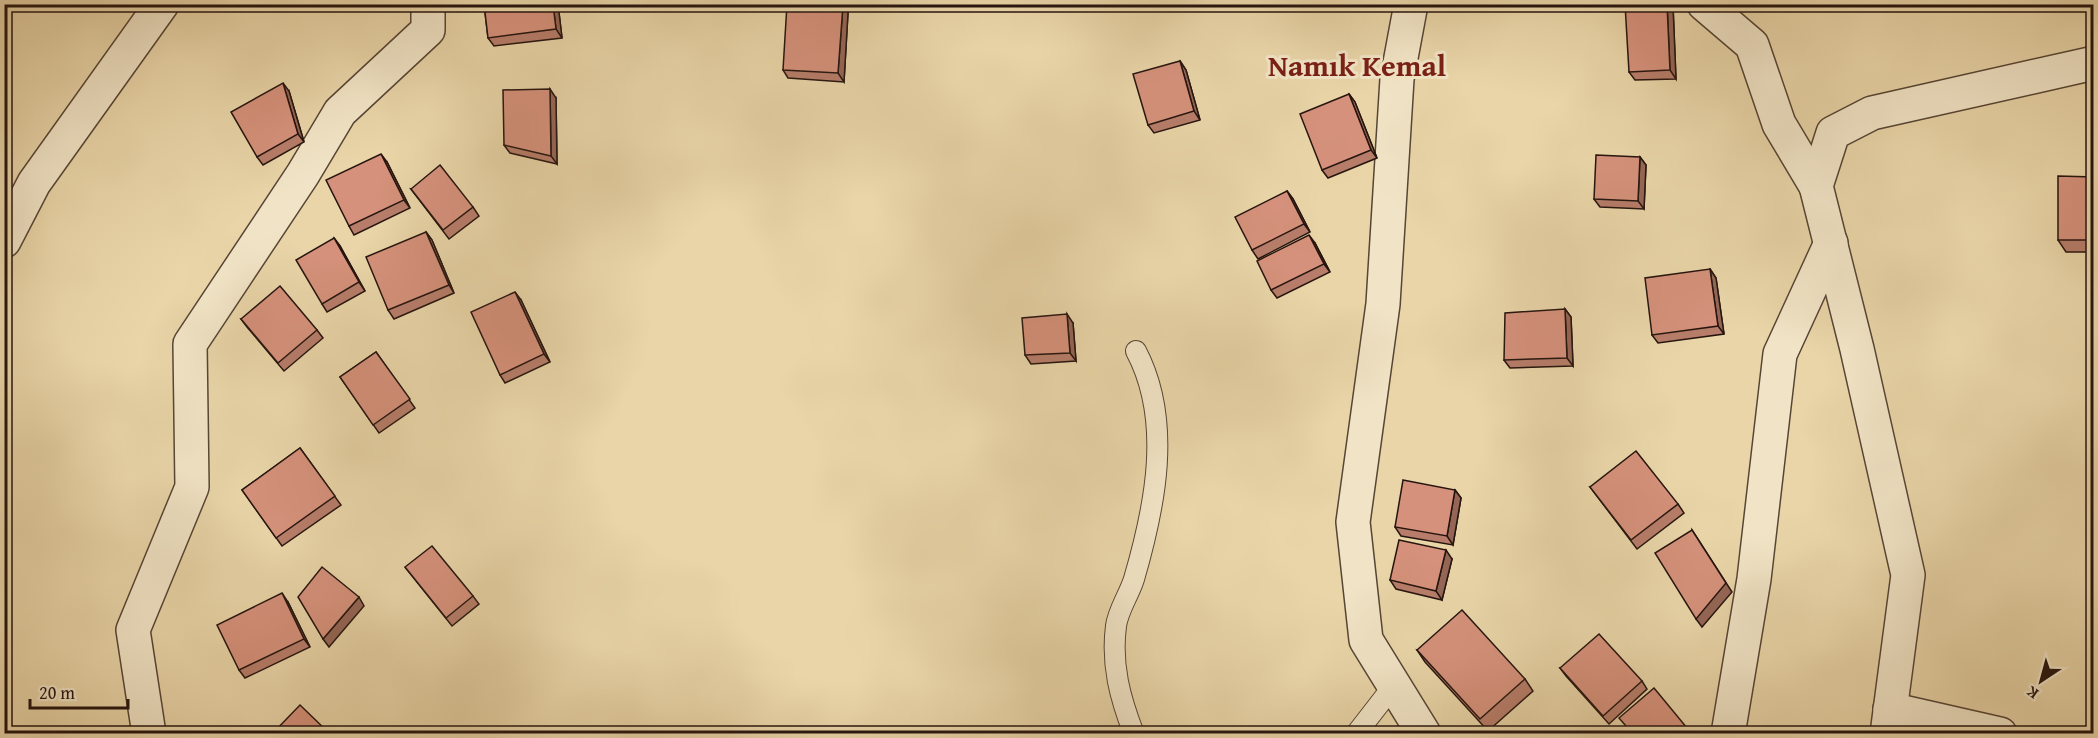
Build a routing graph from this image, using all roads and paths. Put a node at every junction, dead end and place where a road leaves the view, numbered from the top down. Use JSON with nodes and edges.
{"nodes":[{"id":1,"x":162,"y":4,"type":"edge"},
{"id":2,"x":428,"y":4,"type":"edge"},
{"id":3,"x":1411,"y":4,"type":"edge"},
{"id":4,"x":1704,"y":4,"type":"edge"},
{"id":5,"x":2094,"y":63,"type":"edge"},
{"id":6,"x":1816,"y":186,"type":"junction"},
{"id":7,"x":4,"y":241,"type":"edge"},
{"id":8,"x":1831,"y":243,"type":"junction"},
{"id":9,"x":1136,"y":351,"type":"dead end"},
{"id":10,"x":1394,"y":685,"type":"junction"},
{"id":11,"x":1888,"y":721,"type":"edge"},
{"id":12,"x":149,"y":734,"type":"edge"},
{"id":13,"x":1134,"y":734,"type":"edge"},
{"id":14,"x":1356,"y":734,"type":"edge"},
{"id":15,"x":1424,"y":734,"type":"edge"},
{"id":16,"x":1728,"y":734,"type":"edge"},
{"id":17,"x":2000,"y":734,"type":"edge"}],
"edges":[{"from":1,"to":7,"type":"street"},
{"from":2,"to":12,"type":"street"},
{"from":3,"to":10,"type":"street"},
{"from":4,"to":6,"type":"street"},
{"from":5,"to":6,"type":"street"},
{"from":6,"to":8,"type":"street"},
{"from":8,"to":11,"type":"street"},
{"from":8,"to":16,"type":"street"},
{"from":9,"to":13,"type":"lane"},
{"from":10,"to":14,"type":"lane"},
{"from":10,"to":15,"type":"street"},
{"from":11,"to":17,"type":"street"}]}
